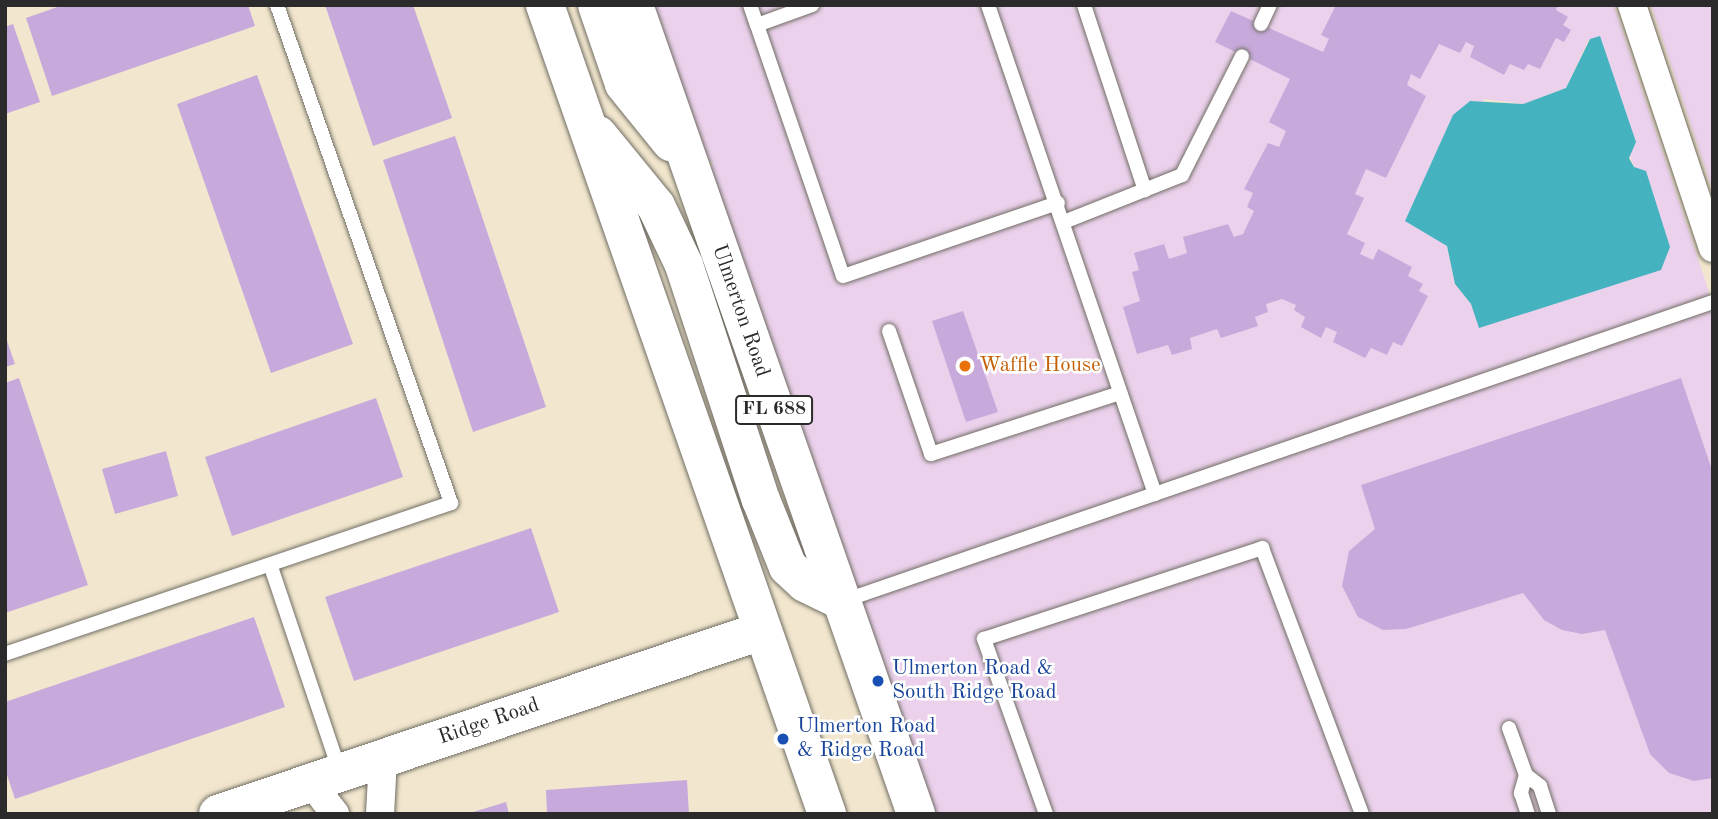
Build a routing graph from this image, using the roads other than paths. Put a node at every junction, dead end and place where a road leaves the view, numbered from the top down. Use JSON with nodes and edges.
{"nodes":[{"id":1,"x":277,"y":5,"type":"edge"},
{"id":2,"x":545,"y":5,"type":"edge"},
{"id":3,"x":597,"y":5,"type":"edge"},
{"id":4,"x":634,"y":5,"type":"edge"},
{"id":5,"x":750,"y":5,"type":"edge"},
{"id":6,"x":812,"y":5,"type":"edge"},
{"id":7,"x":988,"y":5,"type":"edge"},
{"id":8,"x":1084,"y":5,"type":"edge"},
{"id":9,"x":1270,"y":5,"type":"edge"},
{"id":10,"x":1632,"y":5,"type":"edge"},
{"id":11,"x":1261,"y":24,"type":"dead end"},
{"id":12,"x":757,"y":25,"type":"junction"},
{"id":13,"x":1242,"y":56,"type":"dead end"},
{"id":14,"x":582,"y":114,"type":"junction"},
{"id":15,"x":688,"y":163,"type":"junction"},
{"id":16,"x":1145,"y":190,"type":"junction"},
{"id":17,"x":1058,"y":203,"type":"junction"},
{"id":18,"x":1064,"y":222,"type":"junction"},
{"id":19,"x":1713,"y":248,"type":"edge"},
{"id":20,"x":1713,"y":302,"type":"edge"},
{"id":21,"x":889,"y":331,"type":"dead end"},
{"id":22,"x":1120,"y":393,"type":"junction"},
{"id":23,"x":1155,"y":494,"type":"junction"},
{"id":24,"x":271,"y":567,"type":"junction"},
{"id":25,"x":842,"y":601,"type":"junction"},
{"id":26,"x":761,"y":631,"type":"junction"},
{"id":27,"x":5,"y":654,"type":"edge"},
{"id":28,"x":1509,"y":727,"type":"dead end"},
{"id":29,"x":383,"y":758,"type":"junction"},
{"id":30,"x":1526,"y":775,"type":"junction"},
{"id":31,"x":326,"y":778,"type":"junction"},
{"id":32,"x":218,"y":814,"type":"edge"},
{"id":33,"x":335,"y":814,"type":"edge"},
{"id":34,"x":380,"y":814,"type":"edge"},
{"id":35,"x":827,"y":814,"type":"edge"},
{"id":36,"x":916,"y":814,"type":"edge"},
{"id":37,"x":1046,"y":814,"type":"edge"},
{"id":38,"x":1362,"y":814,"type":"edge"},
{"id":39,"x":1528,"y":814,"type":"edge"},
{"id":40,"x":1549,"y":814,"type":"edge"}],
"edges":[{"from":1,"to":24,"type":"lane"},
{"from":2,"to":14,"type":"main road"},
{"from":3,"to":15,"type":"main road"},
{"from":4,"to":15,"type":"main road","name":"Ulmerton Road","number":"FL 688"},
{"from":5,"to":12,"type":"lane"},
{"from":6,"to":12,"type":"lane"},
{"from":7,"to":17,"type":"lane"},
{"from":8,"to":16,"type":"lane"},
{"from":9,"to":11,"type":"lane"},
{"from":10,"to":19,"type":"street"},
{"from":12,"to":17,"type":"lane"},
{"from":13,"to":16,"type":"lane"},
{"from":14,"to":25,"type":"main road"},
{"from":14,"to":26,"type":"main road"},
{"from":15,"to":25,"type":"main road","name":"Ulmerton Road","number":"FL 688"},
{"from":16,"to":18,"type":"lane"},
{"from":17,"to":18,"type":"lane"},
{"from":18,"to":22,"type":"lane"},
{"from":20,"to":23,"type":"lane"},
{"from":21,"to":22,"type":"lane"},
{"from":22,"to":23,"type":"lane"},
{"from":23,"to":25,"type":"lane"},
{"from":24,"to":27,"type":"lane"},
{"from":24,"to":31,"type":"lane"},
{"from":25,"to":36,"type":"main road","name":"Ulmerton Road","number":"FL 688"},
{"from":26,"to":29,"type":"main road","name":"Ridge Road"},
{"from":26,"to":35,"type":"main road"},
{"from":28,"to":30,"type":"lane"},
{"from":29,"to":31,"type":"main road","name":"Ridge Road"},
{"from":29,"to":34,"type":"street"},
{"from":30,"to":39,"type":"lane"},
{"from":30,"to":40,"type":"lane"},
{"from":31,"to":32,"type":"main road","name":"Ridge Road"},
{"from":31,"to":33,"type":"street"},
{"from":37,"to":38,"type":"lane"}]}
